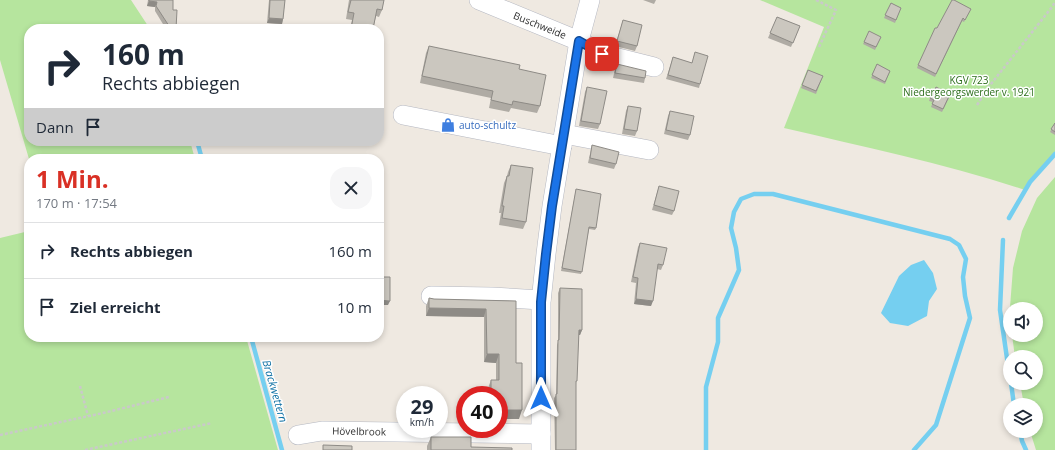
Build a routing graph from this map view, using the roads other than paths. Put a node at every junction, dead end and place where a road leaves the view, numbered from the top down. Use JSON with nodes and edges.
{"nodes":[{"id":1,"x":479,"y":0,"type":"edge"},
{"id":2,"x":590,"y":0,"type":"edge"},
{"id":3,"x":579,"y":41,"type":"junction"},
{"id":4,"x":654,"y":67,"type":"dead end"},
{"id":5,"x":403,"y":115,"type":"dead end"},
{"id":6,"x":563,"y":140,"type":"junction"},
{"id":7,"x":649,"y":150,"type":"dead end"},
{"id":8,"x":431,"y":296,"type":"dead end"},
{"id":9,"x":541,"y":300,"type":"junction"},
{"id":10,"x":298,"y":435,"type":"dead end"},
{"id":11,"x":541,"y":442,"type":"edge"}],
"edges":[{"from":1,"to":3,"type":"street","name":"Buschweide"},
{"from":2,"to":3,"type":"street"},
{"from":3,"to":4,"type":"street","name":"Buschweide"},
{"from":3,"to":6,"type":"street"},
{"from":5,"to":6,"type":"street"},
{"from":6,"to":7,"type":"street"},
{"from":6,"to":9,"type":"street"},
{"from":8,"to":9,"type":"street"},
{"from":9,"to":11,"type":"street"},
{"from":10,"to":11,"type":"street","name":"Hövelbrook"}]}
